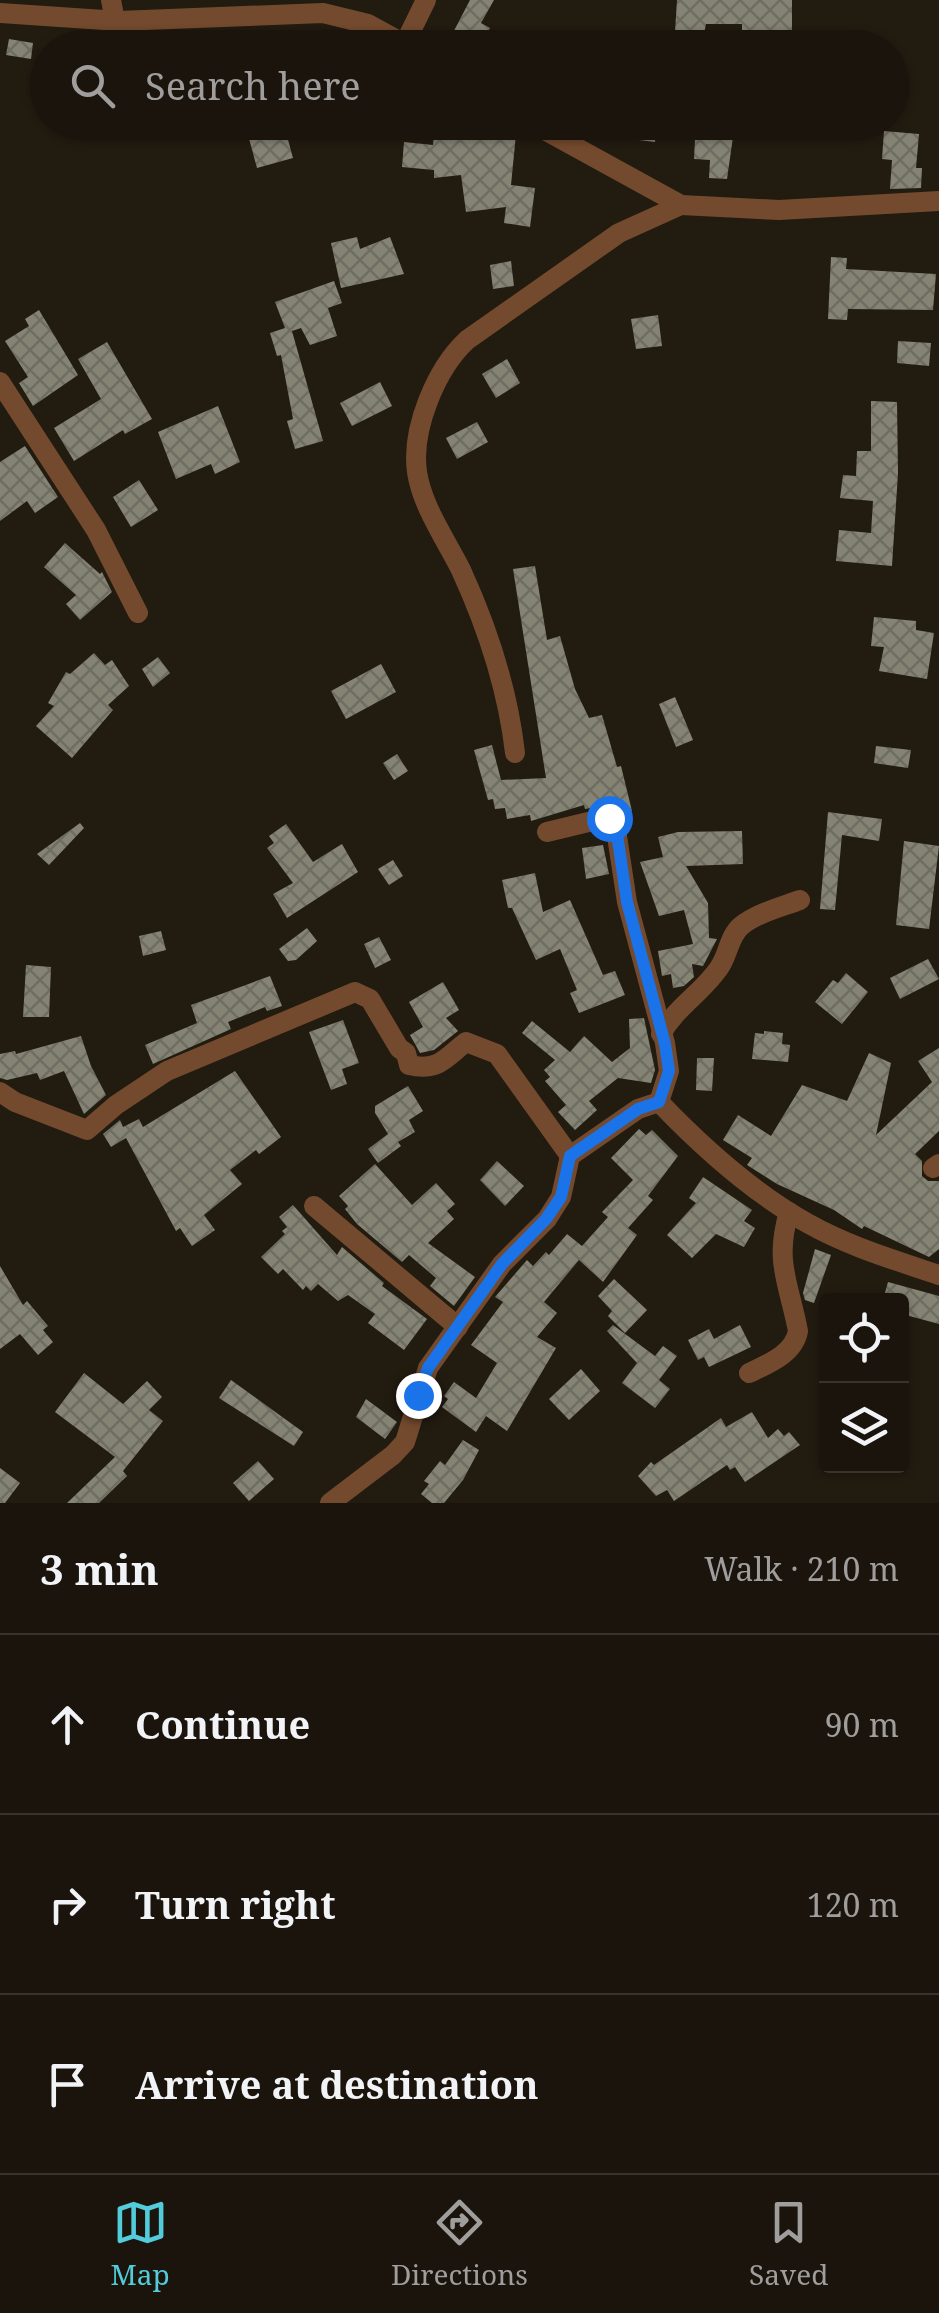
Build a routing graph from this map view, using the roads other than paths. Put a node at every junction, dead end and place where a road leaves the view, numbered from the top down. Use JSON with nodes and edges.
{"nodes":[{"id":1,"x":426,"y":0,"type":"edge"},
{"id":2,"x":113,"y":10,"type":"edge"},
{"id":3,"x":0,"y":13,"type":"edge"},
{"id":4,"x":379,"y":30,"type":"edge"},
{"id":5,"x":414,"y":30,"type":"edge"},
{"id":6,"x":563,"y":140,"type":"edge"},
{"id":7,"x":939,"y":201,"type":"edge"},
{"id":8,"x":681,"y":205,"type":"junction"},
{"id":9,"x":0,"y":382,"type":"edge"},
{"id":10,"x":138,"y":612,"type":"dead end"},
{"id":11,"x":515,"y":754,"type":"dead end"},
{"id":12,"x":547,"y":832,"type":"dead end"},
{"id":13,"x":800,"y":900,"type":"dead end"},
{"id":14,"x":661,"y":1034,"type":"junction"},
{"id":15,"x":0,"y":1092,"type":"edge"},
{"id":16,"x":659,"y":1102,"type":"junction"},
{"id":17,"x":570,"y":1156,"type":"junction"},
{"id":18,"x":314,"y":1206,"type":"dead end"},
{"id":19,"x":789,"y":1212,"type":"junction"},
{"id":20,"x":939,"y":1275,"type":"edge"},
{"id":21,"x":458,"y":1327,"type":"junction"},
{"id":22,"x":749,"y":1373,"type":"dead end"},
{"id":23,"x":330,"y":1503,"type":"edge"}],
"edges":[{"from":1,"to":5,"type":"street"},
{"from":2,"to":3,"type":"street"},
{"from":2,"to":4,"type":"street"},
{"from":6,"to":8,"type":"street"},
{"from":7,"to":8,"type":"street"},
{"from":8,"to":11,"type":"street"},
{"from":9,"to":10,"type":"street"},
{"from":12,"to":14,"type":"street"},
{"from":13,"to":14,"type":"street"},
{"from":14,"to":16,"type":"street"},
{"from":15,"to":17,"type":"street"},
{"from":16,"to":17,"type":"street"},
{"from":16,"to":19,"type":"street"},
{"from":17,"to":21,"type":"street"},
{"from":18,"to":21,"type":"street"},
{"from":19,"to":20,"type":"street"},
{"from":19,"to":22,"type":"street"},
{"from":21,"to":23,"type":"street"}]}
